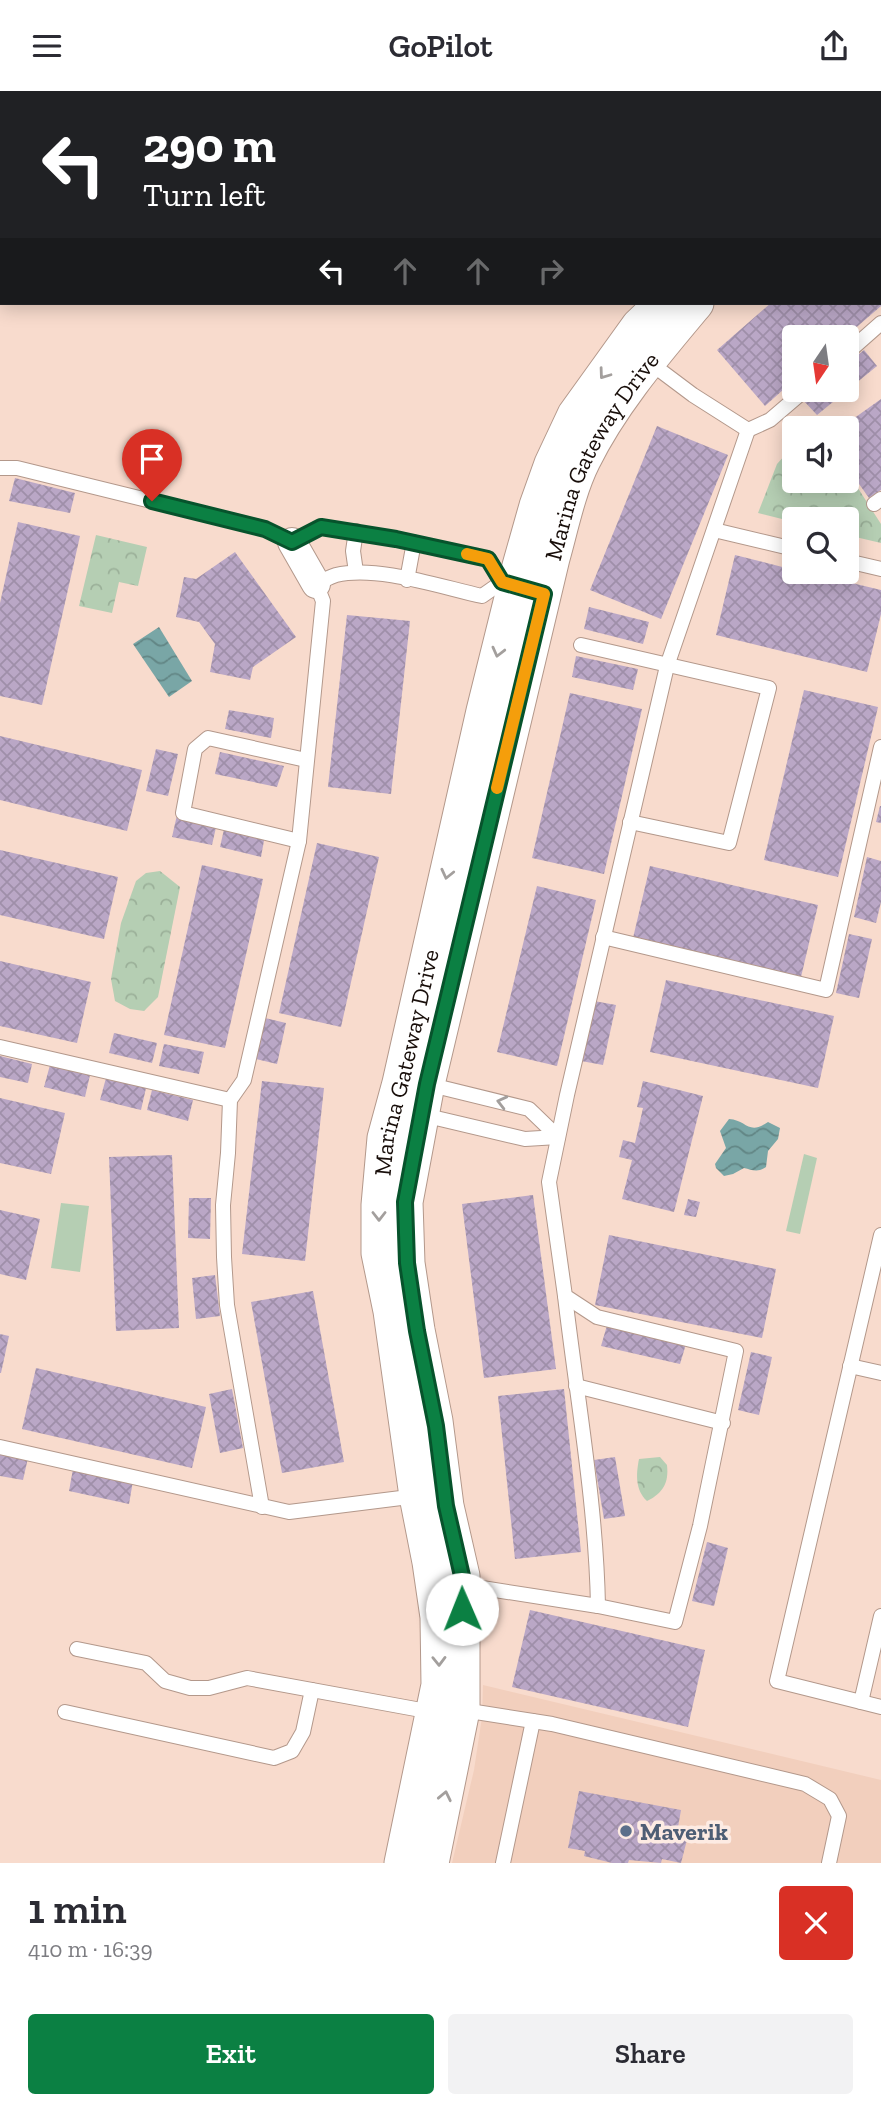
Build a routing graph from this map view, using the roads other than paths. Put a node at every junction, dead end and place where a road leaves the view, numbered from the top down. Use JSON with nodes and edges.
{"nodes":[{"id":1,"x":661,"y":305,"type":"edge"},
{"id":2,"x":694,"y":305,"type":"edge"},
{"id":3,"x":881,"y":323,"type":"edge"},
{"id":4,"x":859,"y":342,"type":"edge"},
{"id":5,"x":637,"y":353,"type":"junction"},
{"id":6,"x":789,"y":403,"type":"edge"},
{"id":7,"x":748,"y":430,"type":"junction"},
{"id":8,"x":0,"y":468,"type":"edge"},
{"id":9,"x":714,"y":530,"type":"junction"},
{"id":10,"x":356,"y":531,"type":"junction"},
{"id":11,"x":292,"y":542,"type":"junction"},
{"id":12,"x":414,"y":543,"type":"junction"},
{"id":13,"x":782,"y":546,"type":"edge"},
{"id":14,"x":859,"y":564,"type":"edge"},
{"id":15,"x":881,"y":569,"type":"edge"},
{"id":16,"x":356,"y":572,"type":"junction"},
{"id":17,"x":407,"y":580,"type":"junction"},
{"id":18,"x":316,"y":584,"type":"junction"},
{"id":19,"x":520,"y":587,"type":"junction"},
{"id":20,"x":581,"y":645,"type":"dead end"},
{"id":21,"x":667,"y":666,"type":"junction"},
{"id":22,"x":881,"y":747,"type":"edge"},
{"id":23,"x":306,"y":759,"type":"junction"},
{"id":24,"x":630,"y":822,"type":"junction"},
{"id":25,"x":299,"y":841,"type":"junction"},
{"id":26,"x":603,"y":937,"type":"junction"},
{"id":27,"x":0,"y":1047,"type":"edge"},
{"id":28,"x":411,"y":1096,"type":"junction"},
{"id":29,"x":230,"y":1100,"type":"junction"},
{"id":30,"x":558,"y":1137,"type":"junction"},
{"id":31,"x":881,"y":1235,"type":"edge"},
{"id":32,"x":565,"y":1296,"type":"junction"},
{"id":33,"x":850,"y":1366,"type":"junction"},
{"id":34,"x":881,"y":1373,"type":"edge"},
{"id":35,"x":576,"y":1386,"type":"junction"},
{"id":36,"x":723,"y":1423,"type":"junction"},
{"id":37,"x":0,"y":1447,"type":"edge"},
{"id":38,"x":417,"y":1496,"type":"junction"},
{"id":39,"x":262,"y":1507,"type":"junction"},
{"id":40,"x":462,"y":1584,"type":"junction"},
{"id":41,"x":598,"y":1606,"type":"junction"},
{"id":42,"x":881,"y":1616,"type":"edge"},
{"id":43,"x":77,"y":1649,"type":"dead end"},
{"id":44,"x":312,"y":1690,"type":"junction"},
{"id":45,"x":861,"y":1702,"type":"junction"},
{"id":46,"x":881,"y":1707,"type":"edge"},
{"id":47,"x":448,"y":1711,"type":"junction"},
{"id":48,"x":65,"y":1712,"type":"dead end"},
{"id":49,"x":533,"y":1721,"type":"junction"},
{"id":50,"x":402,"y":1863,"type":"edge"},
{"id":51,"x":431,"y":1863,"type":"edge"},
{"id":52,"x":503,"y":1863,"type":"edge"},
{"id":53,"x":829,"y":1863,"type":"edge"}],
"edges":[{"from":1,"to":5,"type":"street","name":"Marina Gateway Drive"},
{"from":2,"to":5,"type":"street","name":"Marina Gateway Drive"},
{"from":3,"to":4,"type":"lane"},
{"from":5,"to":7,"type":"lane"},
{"from":5,"to":19,"type":"street","name":"Marina Gateway Drive"},
{"from":6,"to":7,"type":"lane"},
{"from":7,"to":9,"type":"lane"},
{"from":8,"to":11,"type":"lane"},
{"from":9,"to":13,"type":"lane"},
{"from":9,"to":21,"type":"lane"},
{"from":10,"to":11,"type":"lane"},
{"from":10,"to":12,"type":"lane"},
{"from":10,"to":16,"type":"lane"},
{"from":11,"to":18,"type":"street"},
{"from":12,"to":17,"type":"lane"},
{"from":12,"to":19,"type":"lane"},
{"from":14,"to":15,"type":"lane"},
{"from":16,"to":17,"type":"lane"},
{"from":16,"to":18,"type":"lane"},
{"from":17,"to":19,"type":"lane"},
{"from":18,"to":23,"type":"lane"},
{"from":19,"to":28,"type":"street","name":"Marina Gateway Drive"},
{"from":20,"to":21,"type":"lane"},
{"from":21,"to":24,"type":"lane"},
{"from":21,"to":24,"type":"lane"},
{"from":22,"to":26,"type":"lane"},
{"from":23,"to":25,"type":"lane"},
{"from":23,"to":25,"type":"lane"},
{"from":24,"to":26,"type":"lane"},
{"from":25,"to":29,"type":"lane"},
{"from":26,"to":30,"type":"lane"},
{"from":27,"to":29,"type":"lane"},
{"from":28,"to":30,"type":"lane"},
{"from":30,"to":28,"type":"lane","one_way":true},
{"from":28,"to":38,"type":"street","name":"Marina Gateway Drive","one_way":true},
{"from":28,"to":40,"type":"street","name":"Marina Gateway Drive"},
{"from":29,"to":39,"type":"lane"},
{"from":30,"to":32,"type":"lane"},
{"from":31,"to":33,"type":"lane"},
{"from":32,"to":35,"type":"lane"},
{"from":32,"to":36,"type":"lane"},
{"from":33,"to":34,"type":"lane"},
{"from":33,"to":45,"type":"lane"},
{"from":35,"to":36,"type":"lane"},
{"from":35,"to":41,"type":"lane"},
{"from":36,"to":41,"type":"lane"},
{"from":37,"to":39,"type":"lane"},
{"from":38,"to":39,"type":"lane"},
{"from":38,"to":47,"type":"street","name":"Marina Gateway Drive","one_way":true},
{"from":40,"to":41,"type":"lane"},
{"from":40,"to":47,"type":"street","name":"Marina Gateway Drive"},
{"from":42,"to":45,"type":"lane"},
{"from":43,"to":44,"type":"lane"},
{"from":44,"to":47,"type":"lane"},
{"from":44,"to":48,"type":"lane"},
{"from":45,"to":46,"type":"lane"},
{"from":47,"to":49,"type":"lane"},
{"from":47,"to":50,"type":"street","name":"Marina Gateway Drive"},
{"from":51,"to":47,"type":"street","name":"Marina Gateway Drive","one_way":true},
{"from":49,"to":52,"type":"lane"},
{"from":49,"to":53,"type":"lane"}]}
